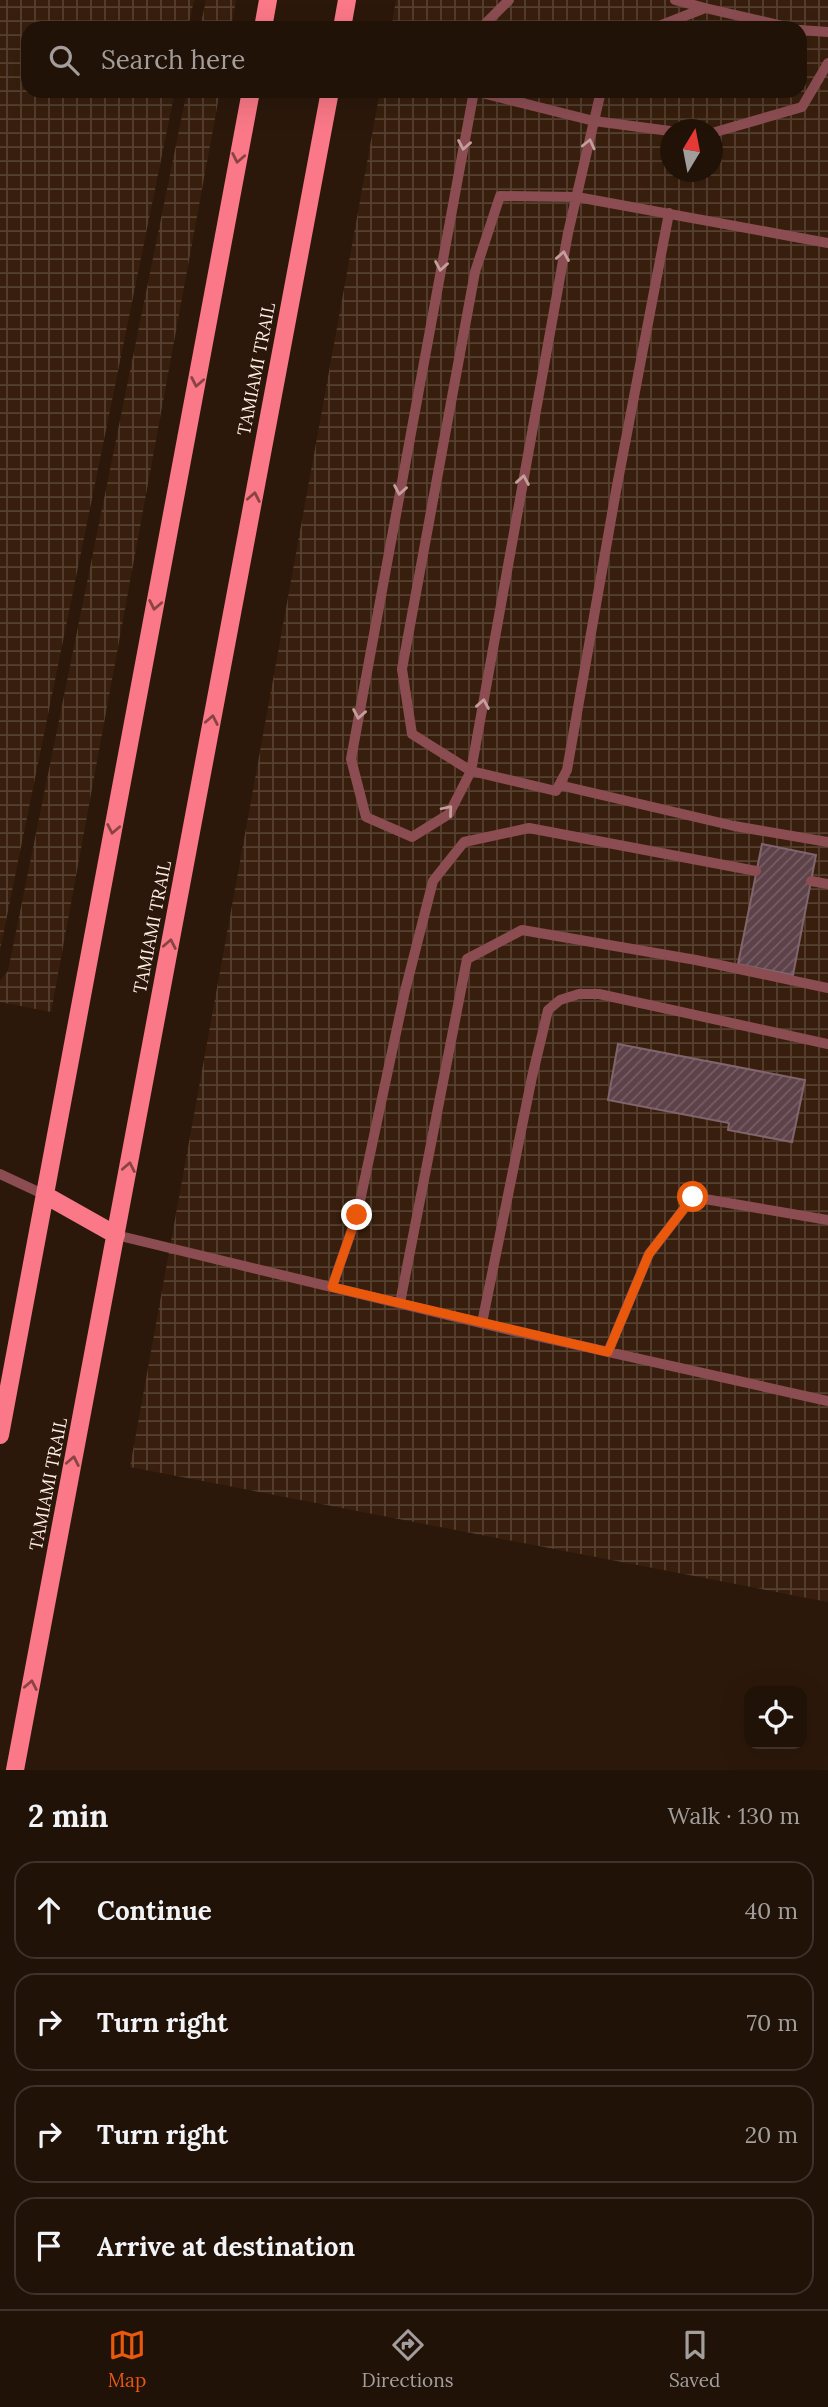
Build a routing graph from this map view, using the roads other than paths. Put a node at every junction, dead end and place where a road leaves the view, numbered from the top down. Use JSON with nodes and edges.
{"nodes":[{"id":1,"x":268,"y":0,"type":"edge"},
{"id":2,"x":347,"y":0,"type":"edge"},
{"id":3,"x":509,"y":0,"type":"edge"},
{"id":4,"x":675,"y":0,"type":"edge"},
{"id":5,"x":705,"y":8,"type":"junction"},
{"id":6,"x":264,"y":21,"type":"edge"},
{"id":7,"x":343,"y":21,"type":"edge"},
{"id":8,"x":488,"y":21,"type":"edge"},
{"id":9,"x":672,"y":21,"type":"edge"},
{"id":10,"x":762,"y":21,"type":"edge"},
{"id":11,"x":807,"y":30,"type":"edge"},
{"id":12,"x":828,"y":32,"type":"edge"},
{"id":13,"x":828,"y":63,"type":"edge"},
{"id":14,"x":250,"y":98,"type":"edge"},
{"id":15,"x":329,"y":98,"type":"edge"},
{"id":16,"x":473,"y":98,"type":"edge"},
{"id":17,"x":502,"y":98,"type":"edge"},
{"id":18,"x":599,"y":98,"type":"edge"},
{"id":19,"x":594,"y":121,"type":"junction"},
{"id":20,"x":660,"y":130,"type":"edge"},
{"id":21,"x":723,"y":130,"type":"edge"},
{"id":22,"x":577,"y":197,"type":"junction"},
{"id":23,"x":669,"y":213,"type":"junction"},
{"id":24,"x":828,"y":243,"type":"edge"},
{"id":25,"x":471,"y":771,"type":"junction"},
{"id":26,"x":559,"y":785,"type":"junction"},
{"id":27,"x":828,"y":842,"type":"edge"},
{"id":28,"x":756,"y":871,"type":"dead end"},
{"id":29,"x":811,"y":881,"type":"dead end"},
{"id":30,"x":828,"y":884,"type":"edge"},
{"id":31,"x":828,"y":988,"type":"edge"},
{"id":32,"x":828,"y":1044,"type":"edge"},
{"id":33,"x":0,"y":1174,"type":"edge"},
{"id":34,"x":45,"y":1195,"type":"junction"},
{"id":35,"x":828,"y":1220,"type":"edge"},
{"id":36,"x":116,"y":1235,"type":"junction"},
{"id":37,"x":332,"y":1287,"type":"junction"},
{"id":38,"x":400,"y":1303,"type":"junction"},
{"id":39,"x":482,"y":1323,"type":"junction"},
{"id":40,"x":608,"y":1352,"type":"junction"},
{"id":41,"x":828,"y":1401,"type":"edge"},
{"id":42,"x":0,"y":1435,"type":"edge"},
{"id":43,"x":15,"y":1770,"type":"edge"}],
"edges":[{"from":1,"to":6,"type":"main road"},
{"from":2,"to":7,"type":"main road"},
{"from":3,"to":8,"type":"lane"},
{"from":4,"to":5,"type":"lane"},
{"from":5,"to":9,"type":"lane"},
{"from":5,"to":10,"type":"lane"},
{"from":11,"to":12,"type":"lane"},
{"from":13,"to":21,"type":"lane"},
{"from":14,"to":34,"type":"main road","one_way":true},
{"from":36,"to":15,"type":"main road","name":"TAMIAMI TRAIL","one_way":true},
{"from":16,"to":25,"type":"lane","one_way":true},
{"from":17,"to":19,"type":"lane"},
{"from":18,"to":19,"type":"lane"},
{"from":19,"to":20,"type":"lane"},
{"from":22,"to":19,"type":"lane","one_way":true},
{"from":22,"to":23,"type":"lane"},
{"from":25,"to":22,"type":"lane","one_way":true},
{"from":22,"to":25,"type":"lane"},
{"from":23,"to":24,"type":"lane"},
{"from":23,"to":26,"type":"lane"},
{"from":25,"to":26,"type":"lane"},
{"from":26,"to":27,"type":"lane"},
{"from":28,"to":37,"type":"lane"},
{"from":29,"to":30,"type":"lane"},
{"from":31,"to":38,"type":"lane"},
{"from":32,"to":39,"type":"lane"},
{"from":33,"to":34,"type":"lane"},
{"from":34,"to":36,"type":"main road"},
{"from":34,"to":42,"type":"main road"},
{"from":35,"to":40,"type":"lane"},
{"from":36,"to":37,"type":"lane"},
{"from":43,"to":36,"type":"main road","name":"TAMIAMI TRAIL","one_way":true},
{"from":37,"to":38,"type":"lane"},
{"from":38,"to":39,"type":"lane"},
{"from":39,"to":40,"type":"lane"},
{"from":40,"to":41,"type":"lane"}]}
